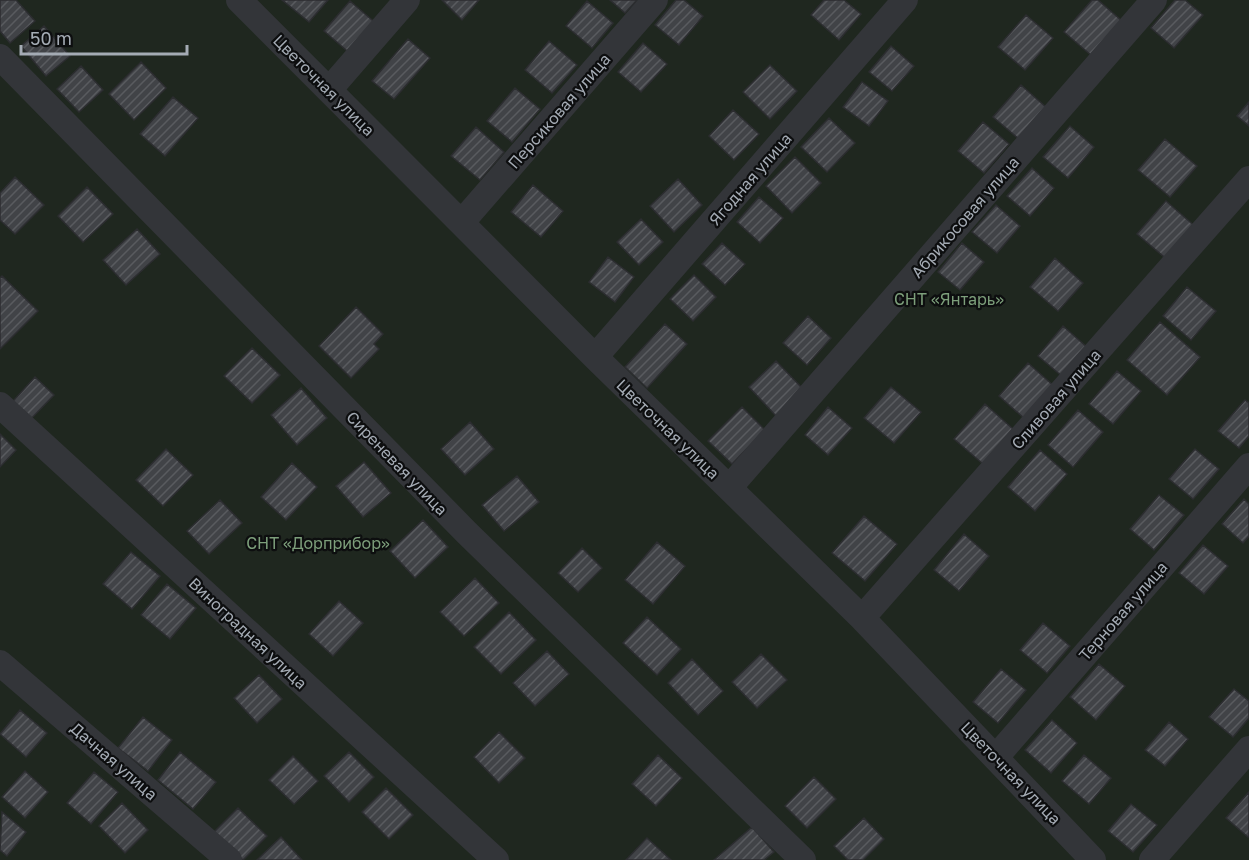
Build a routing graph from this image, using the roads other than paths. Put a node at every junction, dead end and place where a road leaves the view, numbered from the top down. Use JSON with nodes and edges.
{"nodes":[{"id":1,"x":239,"y":0,"type":"edge"},
{"id":2,"x":407,"y":0,"type":"edge"},
{"id":3,"x":655,"y":0,"type":"edge"},
{"id":4,"x":905,"y":0,"type":"edge"},
{"id":5,"x":1154,"y":0,"type":"edge"},
{"id":6,"x":0,"y":57,"type":"edge"},
{"id":7,"x":329,"y":90,"type":"junction"},
{"id":8,"x":1249,"y":179,"type":"edge"},
{"id":9,"x":462,"y":222,"type":"junction"},
{"id":10,"x":594,"y":357,"type":"junction"},
{"id":11,"x":0,"y":405,"type":"edge"},
{"id":12,"x":1249,"y":466,"type":"edge"},
{"id":13,"x":729,"y":488,"type":"junction"},
{"id":14,"x":862,"y":618,"type":"junction"},
{"id":15,"x":0,"y":663,"type":"edge"},
{"id":16,"x":1249,"y":749,"type":"edge"},
{"id":17,"x":996,"y":757,"type":"junction"},
{"id":18,"x":229,"y":860,"type":"edge"},
{"id":19,"x":496,"y":860,"type":"edge"},
{"id":20,"x":803,"y":860,"type":"edge"},
{"id":21,"x":1094,"y":860,"type":"edge"},
{"id":22,"x":1152,"y":860,"type":"edge"}],
"edges":[{"from":1,"to":7,"type":"street","name":"Цветочная улица"},
{"from":2,"to":7,"type":"street"},
{"from":3,"to":9,"type":"street","name":"Персиковая улица"},
{"from":4,"to":10,"type":"street","name":"Ягодная улица"},
{"from":5,"to":13,"type":"street","name":"Абрикосовая улица"},
{"from":6,"to":20,"type":"street","name":"Сиреневая улица"},
{"from":7,"to":9,"type":"street","name":"Цветочная улица"},
{"from":8,"to":14,"type":"street","name":"Сливовая улица"},
{"from":9,"to":10,"type":"street","name":"Цветочная улица"},
{"from":10,"to":13,"type":"street","name":"Цветочная улица"},
{"from":11,"to":19,"type":"street","name":"Виноградная улица"},
{"from":12,"to":17,"type":"street","name":"Терновая улица"},
{"from":13,"to":14,"type":"street","name":"Цветочная улица"},
{"from":14,"to":17,"type":"street","name":"Цветочная улица"},
{"from":15,"to":18,"type":"street","name":"Дачная улица"},
{"from":16,"to":22,"type":"street"},
{"from":17,"to":21,"type":"street","name":"Цветочная улица"}]}
